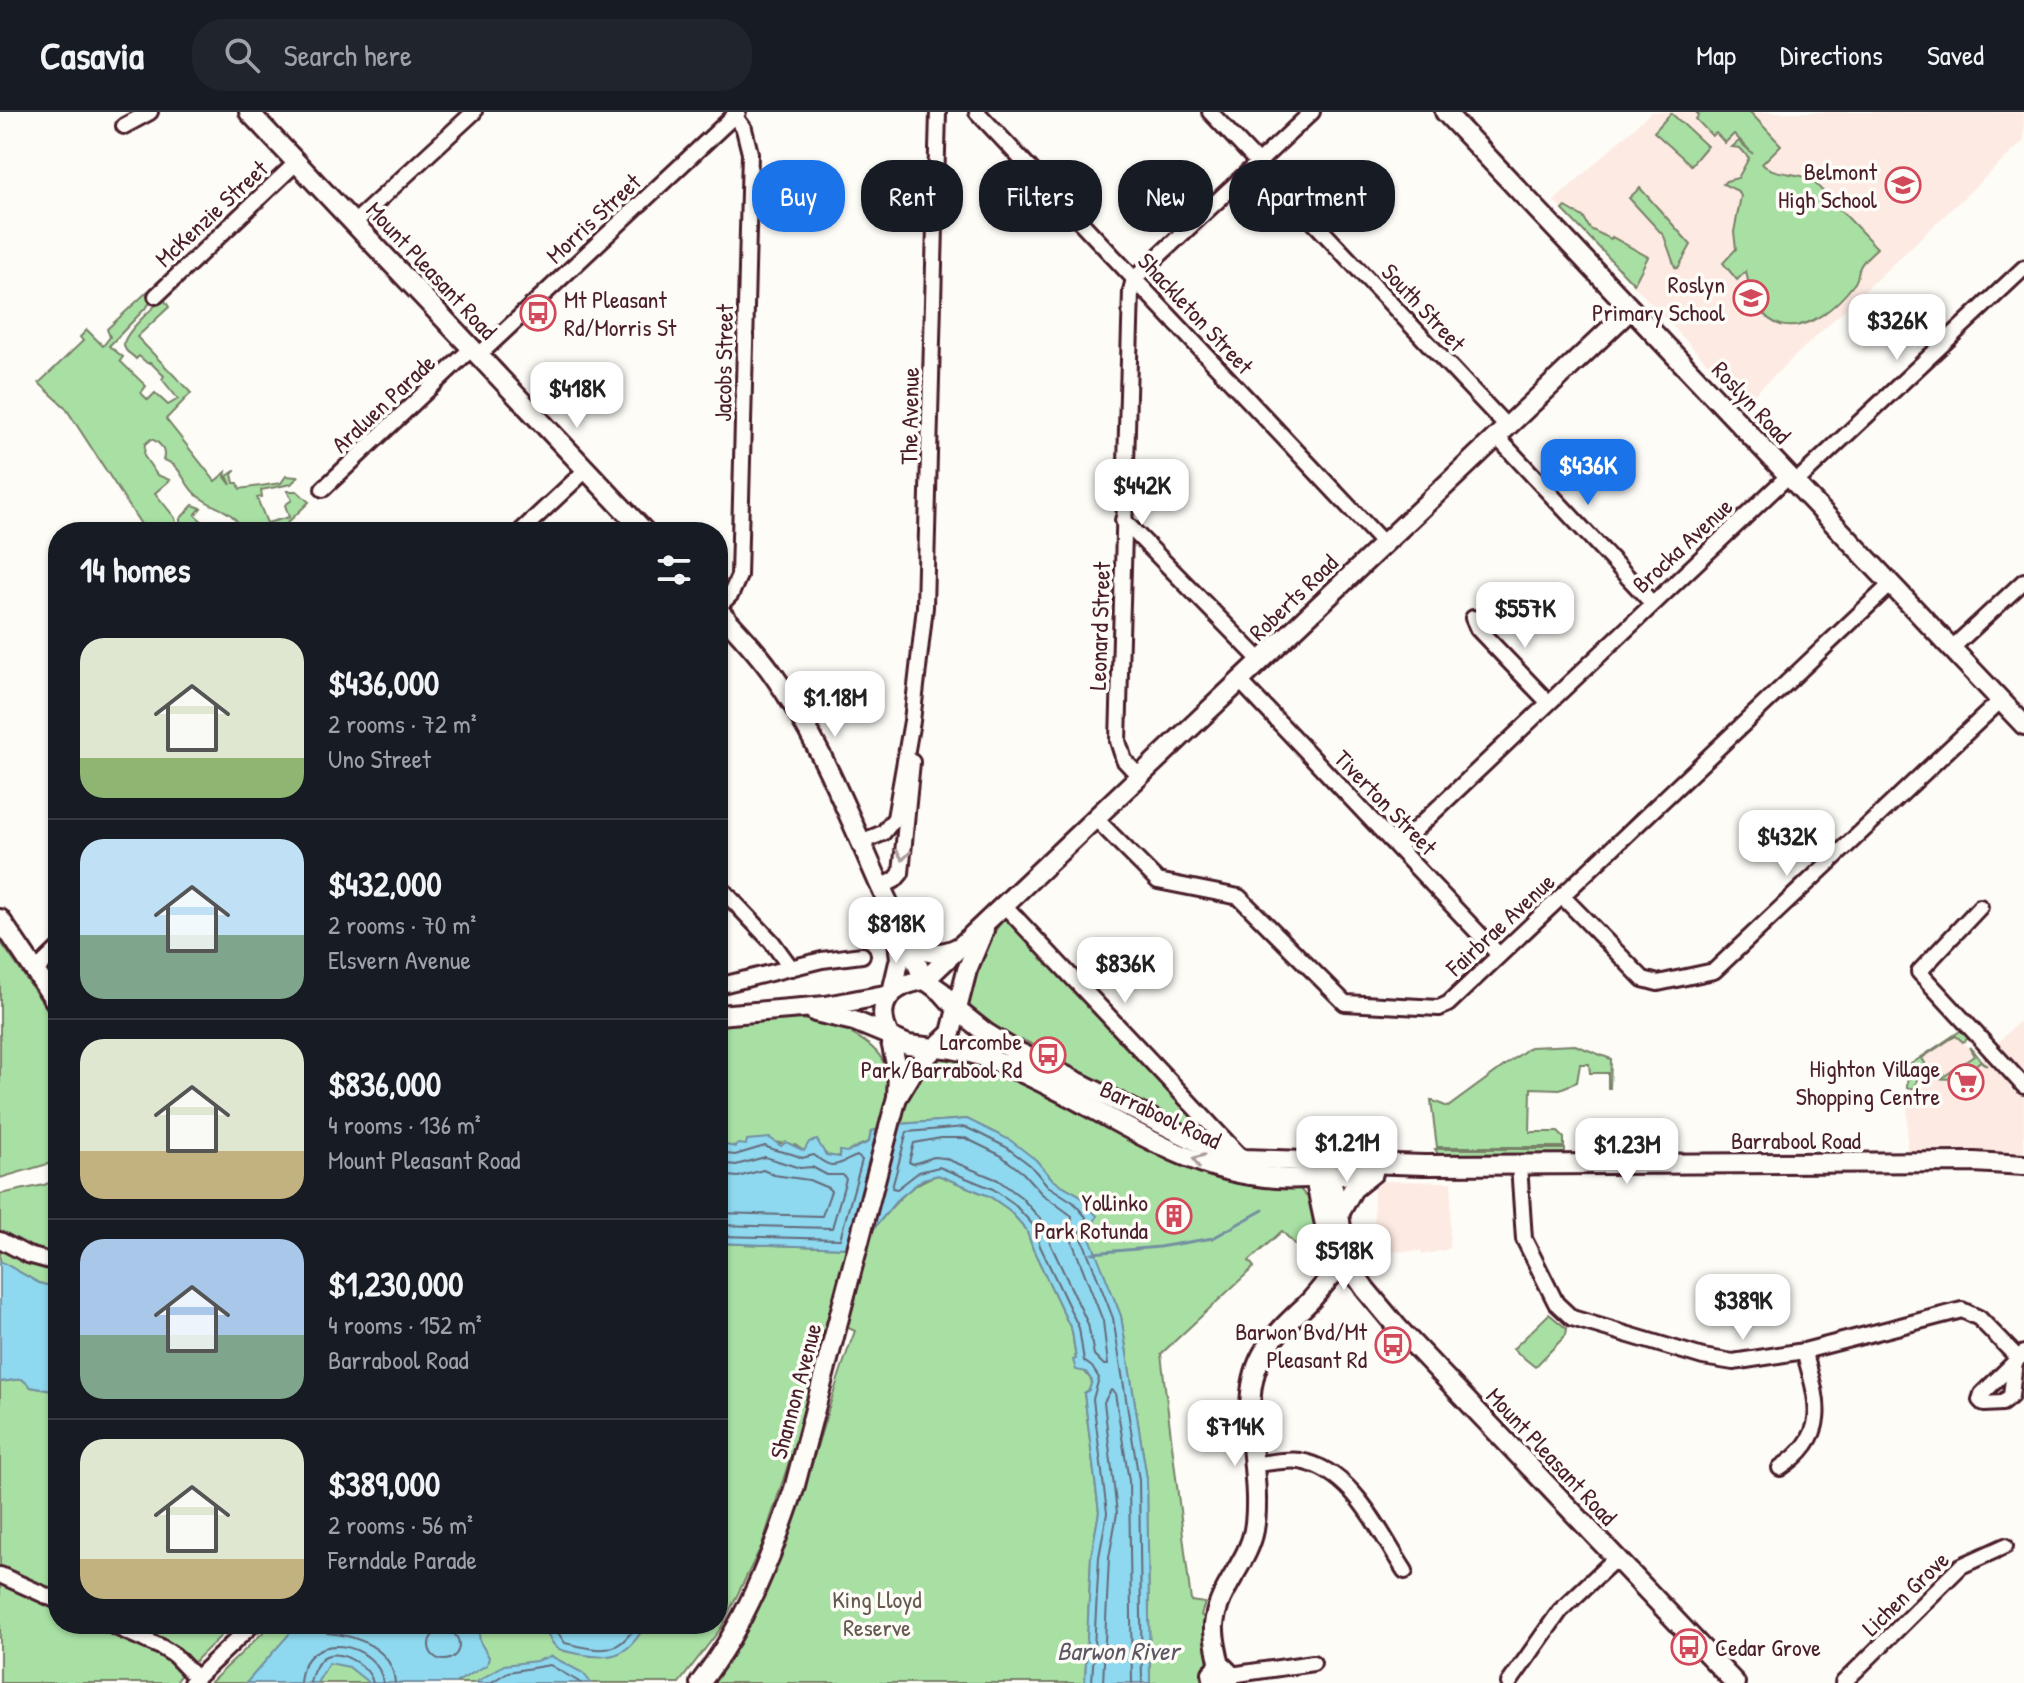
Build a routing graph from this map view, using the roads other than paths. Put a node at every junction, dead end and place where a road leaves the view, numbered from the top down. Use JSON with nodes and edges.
{"nodes":[{"id":1,"x":150,"y":112,"type":"edge"},
{"id":2,"x":249,"y":112,"type":"edge"},
{"id":3,"x":474,"y":112,"type":"edge"},
{"id":4,"x":938,"y":112,"type":"edge"},
{"id":5,"x":977,"y":112,"type":"edge"},
{"id":6,"x":1210,"y":112,"type":"edge"},
{"id":7,"x":1312,"y":112,"type":"edge"},
{"id":8,"x":1445,"y":112,"type":"edge"},
{"id":9,"x":736,"y":114,"type":"edge"},
{"id":10,"x":124,"y":126,"type":"dead end"},
{"id":11,"x":1255,"y":160,"type":"edge"},
{"id":12,"x":1261,"y":160,"type":"edge"},
{"id":13,"x":297,"y":162,"type":"junction"},
{"id":14,"x":1229,"y":190,"type":"edge"},
{"id":15,"x":354,"y":223,"type":"junction"},
{"id":16,"x":1321,"y":232,"type":"edge"},
{"id":17,"x":2024,"y":268,"type":"edge"},
{"id":18,"x":1134,"y":279,"type":"junction"},
{"id":19,"x":156,"y":296,"type":"dead end"},
{"id":20,"x":1631,"y":309,"type":"junction"},
{"id":21,"x":476,"y":352,"type":"junction"},
{"id":22,"x":1502,"y":432,"type":"junction"},
{"id":23,"x":586,"y":470,"type":"junction"},
{"id":24,"x":1792,"y":479,"type":"junction"},
{"id":25,"x":323,"y":489,"type":"dead end"},
{"id":26,"x":1123,"y":520,"type":"junction"},
{"id":27,"x":531,"y":522,"type":"edge"},
{"id":28,"x":635,"y":522,"type":"edge"},
{"id":29,"x":1384,"y":544,"type":"junction"},
{"id":30,"x":2024,"y":581,"type":"edge"},
{"id":31,"x":1891,"y":584,"type":"junction"},
{"id":32,"x":728,"y":597,"type":"edge"},
{"id":33,"x":1652,"y":603,"type":"junction"},
{"id":34,"x":1473,"y":618,"type":"dead end"},
{"id":35,"x":728,"y":621,"type":"edge"},
{"id":36,"x":1952,"y":648,"type":"junction"},
{"id":37,"x":1261,"y":661,"type":"junction"},
{"id":38,"x":1240,"y":681,"type":"junction"},
{"id":39,"x":2001,"y":700,"type":"junction"},
{"id":40,"x":1548,"y":702,"type":"junction"},
{"id":41,"x":912,"y":721,"type":"junction"},
{"id":42,"x":2024,"y":725,"type":"edge"},
{"id":43,"x":1139,"y":776,"type":"junction"},
{"id":44,"x":1095,"y":818,"type":"junction"},
{"id":45,"x":861,"y":842,"type":"junction"},
{"id":46,"x":1398,"y":846,"type":"junction"},
{"id":47,"x":881,"y":887,"type":"junction"},
{"id":48,"x":728,"y":896,"type":"edge"},
{"id":49,"x":1562,"y":896,"type":"junction"},
{"id":50,"x":1004,"y":905,"type":"junction"},
{"id":51,"x":1980,"y":907,"type":"dead end"},
{"id":52,"x":892,"y":911,"type":"junction"},
{"id":53,"x":0,"y":919,"type":"edge"},
{"id":54,"x":989,"y":920,"type":"junction"},
{"id":55,"x":906,"y":935,"type":"junction"},
{"id":56,"x":964,"y":944,"type":"junction"},
{"id":57,"x":862,"y":955,"type":"dead end"},
{"id":58,"x":1499,"y":955,"type":"junction"},
{"id":59,"x":48,"y":959,"type":"edge"},
{"id":60,"x":791,"y":968,"type":"junction"},
{"id":61,"x":34,"y":972,"type":"junction"},
{"id":62,"x":925,"y":980,"type":"junction"},
{"id":63,"x":728,"y":984,"type":"edge"},
{"id":64,"x":48,"y":991,"type":"edge"},
{"id":65,"x":891,"y":993,"type":"junction"},
{"id":66,"x":794,"y":1008,"type":"junction"},
{"id":67,"x":957,"y":1010,"type":"junction"},
{"id":68,"x":728,"y":1014,"type":"edge"},
{"id":69,"x":889,"y":1036,"type":"junction"},
{"id":70,"x":936,"y":1047,"type":"junction"},
{"id":71,"x":2024,"y":1086,"type":"edge"},
{"id":72,"x":897,"y":1097,"type":"junction"},
{"id":73,"x":1219,"y":1131,"type":"junction"},
{"id":74,"x":1206,"y":1146,"type":"junction"},
{"id":75,"x":1244,"y":1159,"type":"junction"},
{"id":76,"x":1424,"y":1165,"type":"junction"},
{"id":77,"x":1519,"y":1165,"type":"junction"},
{"id":78,"x":2024,"y":1165,"type":"edge"},
{"id":79,"x":1375,"y":1171,"type":"junction"},
{"id":80,"x":1322,"y":1172,"type":"junction"},
{"id":81,"x":1338,"y":1216,"type":"junction"},
{"id":82,"x":0,"y":1240,"type":"edge"},
{"id":83,"x":48,"y":1260,"type":"edge"},
{"id":84,"x":1349,"y":1263,"type":"junction"},
{"id":85,"x":1804,"y":1351,"type":"junction"},
{"id":86,"x":2019,"y":1357,"type":"edge"},
{"id":87,"x":1256,"y":1464,"type":"junction"},
{"id":88,"x":1780,"y":1468,"type":"dead end"},
{"id":89,"x":2005,"y":1546,"type":"dead end"},
{"id":90,"x":1616,"y":1558,"type":"junction"},
{"id":91,"x":1405,"y":1571,"type":"dead end"},
{"id":92,"x":0,"y":1575,"type":"edge"},
{"id":93,"x":48,"y":1597,"type":"edge"},
{"id":94,"x":132,"y":1634,"type":"edge"},
{"id":95,"x":242,"y":1634,"type":"edge"},
{"id":96,"x":1313,"y":1663,"type":"dead end"},
{"id":97,"x":1223,"y":1677,"type":"edge"},
{"id":98,"x":194,"y":1680,"type":"edge"},
{"id":99,"x":1728,"y":1681,"type":"edge"},
{"id":100,"x":700,"y":1683,"type":"edge"},
{"id":101,"x":1509,"y":1683,"type":"edge"},
{"id":102,"x":1843,"y":1683,"type":"edge"}],
"edges":[{"from":1,"to":10,"type":"street"},
{"from":2,"to":13,"type":"street","name":"Mount Pleasant Road"},
{"from":3,"to":15,"type":"street"},
{"from":4,"to":41,"type":"street","name":"The Avenue"},
{"from":5,"to":18,"type":"street","name":"Shackleton Street"},
{"from":6,"to":11,"type":"street","name":"South Street"},
{"from":7,"to":12,"type":"street"},
{"from":8,"to":20,"type":"street","name":"Roslyn Road"},
{"from":9,"to":21,"type":"street","name":"Morris Street"},
{"from":9,"to":32,"type":"street","name":"Jacobs Street"},
{"from":13,"to":15,"type":"street","name":"Mount Pleasant Road"},
{"from":13,"to":19,"type":"street","name":"McKenzie Street"},
{"from":14,"to":18,"type":"street"},
{"from":15,"to":21,"type":"street","name":"Mount Pleasant Road"},
{"from":16,"to":22,"type":"street","name":"South Street"},
{"from":17,"to":24,"type":"street","name":"Brocka Avenue"},
{"from":18,"to":26,"type":"street","name":"Leonard Street"},
{"from":18,"to":29,"type":"street","name":"Shackleton Street"},
{"from":20,"to":22,"type":"street","name":"Roberts Road"},
{"from":20,"to":24,"type":"street","name":"Roslyn Road"},
{"from":21,"to":23,"type":"street","name":"Mount Pleasant Road"},
{"from":21,"to":25,"type":"street","name":"Araluen Parade"},
{"from":22,"to":29,"type":"street","name":"Roberts Road"},
{"from":22,"to":33,"type":"street","name":"South Street"},
{"from":23,"to":27,"type":"street"},
{"from":23,"to":28,"type":"street","name":"Mount Pleasant Road"},
{"from":24,"to":31,"type":"street","name":"Roslyn Road"},
{"from":24,"to":33,"type":"street","name":"Brocka Avenue"},
{"from":26,"to":37,"type":"street"},
{"from":26,"to":43,"type":"street","name":"Leonard Street"},
{"from":29,"to":37,"type":"street","name":"Roberts Road"},
{"from":30,"to":36,"type":"street"},
{"from":31,"to":36,"type":"street","name":"Roslyn Road"},
{"from":31,"to":49,"type":"street","name":"Fairbrae Avenue"},
{"from":33,"to":40,"type":"street","name":"Brocka Avenue"},
{"from":34,"to":40,"type":"street"},
{"from":35,"to":45,"type":"street"},
{"from":36,"to":39,"type":"street","name":"Roslyn Road"},
{"from":37,"to":38,"type":"street","name":"Roberts Road"},
{"from":38,"to":43,"type":"street","name":"Roberts Road"},
{"from":38,"to":46,"type":"street","name":"Tiverton Street"},
{"from":39,"to":42,"type":"street","name":"Roslyn Road"},
{"from":39,"to":49,"type":"street"},
{"from":40,"to":46,"type":"street","name":"Brocka Avenue"},
{"from":41,"to":45,"type":"street","name":"The Avenue"},
{"from":41,"to":47,"type":"street","name":"The Avenue","one_way":true},
{"from":43,"to":44,"type":"street","name":"Roberts Road"},
{"from":44,"to":50,"type":"street","name":"Roberts Road"},
{"from":44,"to":58,"type":"street","name":"Fairbrae Avenue"},
{"from":45,"to":47,"type":"street"},
{"from":46,"to":58,"type":"street","name":"Tiverton Street"},
{"from":47,"to":52,"type":"street"},
{"from":48,"to":60,"type":"street"},
{"from":49,"to":58,"type":"street","name":"Fairbrae Avenue"},
{"from":50,"to":54,"type":"street","name":"Roberts Road"},
{"from":50,"to":73,"type":"street"},
{"from":51,"to":71,"type":"street"},
{"from":52,"to":55,"type":"street"},
{"from":52,"to":65,"type":"street"},
{"from":53,"to":61,"type":"street"},
{"from":54,"to":56,"type":"street","name":"Roberts Road"},
{"from":54,"to":67,"type":"street","name":"Roberts Road"},
{"from":55,"to":56,"type":"street"},
{"from":55,"to":62,"type":"street"},
{"from":56,"to":62,"type":"street","name":"Roberts Road"},
{"from":57,"to":60,"type":"street"},
{"from":59,"to":61,"type":"street"},
{"from":60,"to":63,"type":"street"},
{"from":61,"to":64,"type":"street"},
{"from":62,"to":65,"type":"street"},
{"from":62,"to":67,"type":"street"},
{"from":65,"to":66,"type":"street"},
{"from":65,"to":69,"type":"street"},
{"from":66,"to":68,"type":"street"},
{"from":66,"to":69,"type":"street"},
{"from":67,"to":70,"type":"street"},
{"from":67,"to":74,"type":"street","name":"Barrabool Road"},
{"from":69,"to":70,"type":"street"},
{"from":69,"to":72,"type":"street","name":"Shannon Avenue"},
{"from":70,"to":72,"type":"street","name":"Shannon Avenue"},
{"from":80,"to":70,"type":"street","name":"Barrabool Road","one_way":true},
{"from":72,"to":100,"type":"street","name":"Shannon Avenue"},
{"from":73,"to":74,"type":"street"},
{"from":73,"to":75,"type":"street"},
{"from":74,"to":75,"type":"street","name":"Barrabool Road"},
{"from":75,"to":80,"type":"street","name":"Barrabool Road"},
{"from":76,"to":77,"type":"street","name":"Barrabool Road"},
{"from":76,"to":79,"type":"street","name":"Barrabool Road"},
{"from":76,"to":80,"type":"street","name":"Barrabool Road"},
{"from":77,"to":78,"type":"street","name":"Barrabool Road"},
{"from":77,"to":85,"type":"street"},
{"from":79,"to":80,"type":"street","name":"Barrabool Road"},
{"from":79,"to":81,"type":"street"},
{"from":80,"to":81,"type":"street","name":"Mount Pleasant Road"},
{"from":80,"to":84,"type":"street","name":"Mount Pleasant Road"},
{"from":81,"to":84,"type":"street","name":"Mount Pleasant Road"},
{"from":82,"to":83,"type":"street"},
{"from":84,"to":87,"type":"street"},
{"from":84,"to":90,"type":"street","name":"Mount Pleasant Road"},
{"from":85,"to":86,"type":"street"},
{"from":85,"to":88,"type":"street"},
{"from":87,"to":91,"type":"street"},
{"from":87,"to":97,"type":"street"},
{"from":89,"to":102,"type":"street","name":"Lichen Grove"},
{"from":90,"to":99,"type":"street","name":"Mount Pleasant Road"},
{"from":90,"to":101,"type":"street"},
{"from":92,"to":93,"type":"street"},
{"from":94,"to":98,"type":"street"},
{"from":95,"to":98,"type":"street"},
{"from":96,"to":97,"type":"street"}]}
